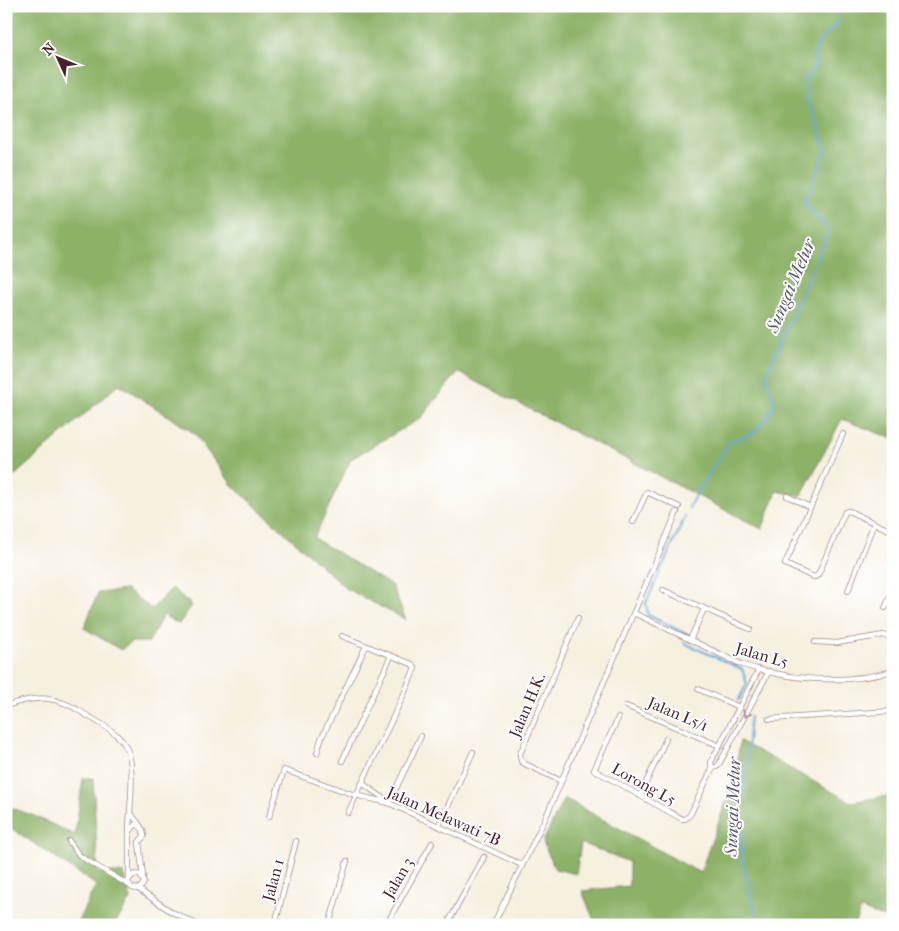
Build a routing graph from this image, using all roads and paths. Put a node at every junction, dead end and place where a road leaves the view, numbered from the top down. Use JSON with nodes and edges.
{"nodes":[{"id":1,"x":844,"y":434,"type":"dead end"},
{"id":2,"x":787,"y":496,"type":"dead end"},
{"id":3,"x":810,"y":508,"type":"junction"},
{"id":4,"x":633,"y":522,"type":"dead end"},
{"id":5,"x":874,"y":523,"type":"junction"},
{"id":6,"x":893,"y":532,"type":"edge"},
{"id":7,"x":663,"y":590,"type":"dead end"},
{"id":8,"x":848,"y":590,"type":"dead end"},
{"id":9,"x":893,"y":590,"type":"edge"},
{"id":10,"x":886,"y":608,"type":"dead end"},
{"id":11,"x":704,"y":609,"type":"junction"},
{"id":12,"x":634,"y":613,"type":"junction"},
{"id":13,"x":578,"y":618,"type":"dead end"},
{"id":14,"x":750,"y":629,"type":"dead end"},
{"id":15,"x":342,"y":636,"type":"dead end"},
{"id":16,"x":690,"y":640,"type":"junction"},
{"id":17,"x":893,"y":640,"type":"edge"},
{"id":18,"x":815,"y":642,"type":"dead end"},
{"id":19,"x":366,"y":646,"type":"junction"},
{"id":20,"x":391,"y":656,"type":"junction"},
{"id":21,"x":759,"y":670,"type":"junction"},
{"id":22,"x":769,"y":671,"type":"junction"},
{"id":23,"x":893,"y":672,"type":"edge"},
{"id":24,"x":698,"y":689,"type":"dead end"},
{"id":25,"x":6,"y":706,"type":"edge"},
{"id":26,"x":626,"y":706,"type":"dead end"},
{"id":27,"x":739,"y":707,"type":"junction"},
{"id":28,"x":893,"y":711,"type":"edge"},
{"id":29,"x":618,"y":718,"type":"dead end"},
{"id":30,"x":768,"y":719,"type":"dead end"},
{"id":31,"x":421,"y":736,"type":"dead end"},
{"id":32,"x":666,"y":739,"type":"dead end"},
{"id":33,"x":720,"y":746,"type":"junction"},
{"id":34,"x":473,"y":752,"type":"dead end"},
{"id":35,"x":317,"y":753,"type":"dead end"},
{"id":36,"x":342,"y":761,"type":"dead end"},
{"id":37,"x":712,"y":769,"type":"junction"},
{"id":38,"x":561,"y":781,"type":"junction"},
{"id":39,"x":362,"y":783,"type":"junction"},
{"id":40,"x":355,"y":795,"type":"junction"},
{"id":41,"x":640,"y":796,"type":"junction"},
{"id":42,"x":389,"y":802,"type":"junction"},
{"id":43,"x":130,"y":812,"type":"junction"},
{"id":44,"x":348,"y":813,"type":"dead end"},
{"id":45,"x":268,"y":818,"type":"dead end"},
{"id":46,"x":439,"y":825,"type":"junction"},
{"id":47,"x":142,"y":828,"type":"junction"},
{"id":48,"x":129,"y":832,"type":"junction"},
{"id":49,"x":69,"y":841,"type":"dead end"},
{"id":50,"x":130,"y":841,"type":"junction"},
{"id":51,"x":296,"y":841,"type":"dead end"},
{"id":52,"x":139,"y":842,"type":"junction"},
{"id":53,"x":432,"y":843,"type":"dead end"},
{"id":54,"x":484,"y":857,"type":"dead end"},
{"id":55,"x":347,"y":861,"type":"dead end"},
{"id":56,"x":522,"y":865,"type":"junction"},
{"id":57,"x":142,"y":877,"type":"junction"},
{"id":58,"x":129,"y":878,"type":"junction"},
{"id":59,"x":129,"y":885,"type":"junction"},
{"id":60,"x":138,"y":889,"type":"junction"},
{"id":61,"x":198,"y":925,"type":"edge"},
{"id":62,"x":275,"y":925,"type":"edge"},
{"id":63,"x":330,"y":925,"type":"edge"},
{"id":64,"x":386,"y":925,"type":"edge"},
{"id":65,"x":447,"y":925,"type":"edge"},
{"id":66,"x":493,"y":925,"type":"edge"}],
"edges":[{"from":1,"to":3,"type":"street"},
{"from":2,"to":3,"type":"street"},
{"from":3,"to":5,"type":"street"},
{"from":4,"to":12,"type":"street"},
{"from":5,"to":6,"type":"street"},
{"from":5,"to":8,"type":"street"},
{"from":7,"to":11,"type":"street"},
{"from":9,"to":10,"type":"street"},
{"from":11,"to":14,"type":"street"},
{"from":11,"to":16,"type":"street"},
{"from":12,"to":16,"type":"street","name":"Jalan L5"},
{"from":12,"to":38,"type":"street"},
{"from":13,"to":38,"type":"street","name":"Jalan H.K."},
{"from":15,"to":19,"type":"street"},
{"from":16,"to":21,"type":"street","name":"Jalan L5"},
{"from":17,"to":18,"type":"street"},
{"from":19,"to":20,"type":"street"},
{"from":19,"to":35,"type":"street"},
{"from":20,"to":36,"type":"street"},
{"from":20,"to":39,"type":"street"},
{"from":21,"to":22,"type":"street","name":"Jalan L5"},
{"from":21,"to":27,"type":"street","name":"Lorong L5"},
{"from":22,"to":23,"type":"street","name":"Jalan L5"},
{"from":22,"to":37,"type":"street","name":"Lorong L5","one_way":true},
{"from":24,"to":27,"type":"street"},
{"from":25,"to":43,"type":"street"},
{"from":26,"to":33,"type":"street","name":"Jalan L5/1"},
{"from":27,"to":33,"type":"street","name":"Lorong L5"},
{"from":28,"to":30,"type":"street"},
{"from":29,"to":41,"type":"street","name":"Lorong L5"},
{"from":31,"to":42,"type":"street"},
{"from":32,"to":41,"type":"street"},
{"from":33,"to":37,"type":"street","name":"Lorong L5"},
{"from":34,"to":46,"type":"street"},
{"from":37,"to":41,"type":"street","name":"Lorong L5"},
{"from":38,"to":56,"type":"street"},
{"from":39,"to":40,"type":"street"},
{"from":39,"to":42,"type":"street"},
{"from":40,"to":42,"type":"street","name":"Jalan Melawati 7B"},
{"from":40,"to":44,"type":"street"},
{"from":40,"to":45,"type":"street","name":"Jalan Melawati 7B"},
{"from":42,"to":46,"type":"street","name":"Jalan Melawati 7B"},
{"from":43,"to":47,"type":"street"},
{"from":43,"to":48,"type":"street"},
{"from":46,"to":56,"type":"street","name":"Jalan Melawati 7B"},
{"from":47,"to":48,"type":"street"},
{"from":47,"to":52,"type":"street"},
{"from":48,"to":50,"type":"street"},
{"from":49,"to":59,"type":"street"},
{"from":50,"to":52,"type":"street"},
{"from":50,"to":58,"type":"street"},
{"from":51,"to":62,"type":"street","name":"Jalan 1"},
{"from":52,"to":57,"type":"street"},
{"from":53,"to":64,"type":"street","name":"Jalan 3"},
{"from":54,"to":65,"type":"street"},
{"from":55,"to":63,"type":"street"},
{"from":56,"to":66,"type":"street"},
{"from":57,"to":58,"type":"street"},
{"from":57,"to":60,"type":"street"},
{"from":58,"to":59,"type":"street"},
{"from":59,"to":60,"type":"street"},
{"from":60,"to":61,"type":"street"}]}
